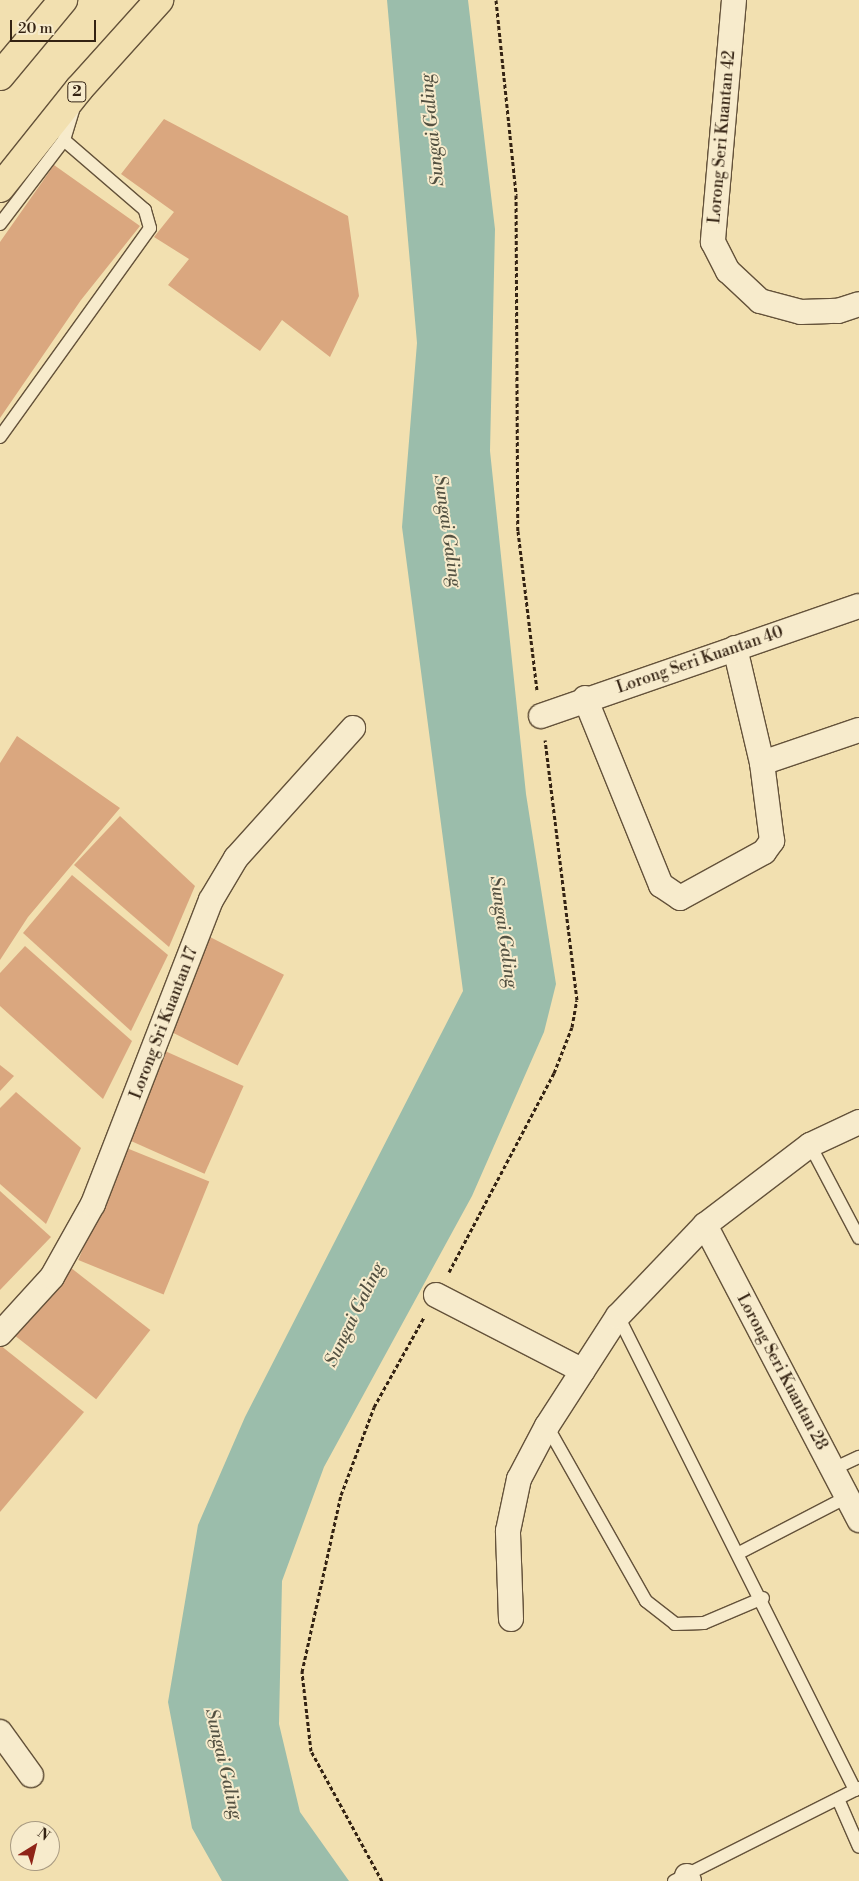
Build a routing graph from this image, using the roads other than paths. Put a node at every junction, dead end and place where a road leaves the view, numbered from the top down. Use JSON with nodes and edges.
{"nodes":[{"id":1,"x":63,"y":0,"type":"edge"},
{"id":2,"x":159,"y":0,"type":"edge"},
{"id":3,"x":734,"y":0,"type":"edge"},
{"id":4,"x":0,"y":76,"type":"edge"},
{"id":5,"x":79,"y":89,"type":"junction"},
{"id":6,"x":64,"y":140,"type":"junction"},
{"id":7,"x":0,"y":188,"type":"edge"},
{"id":8,"x":0,"y":224,"type":"edge"},
{"id":9,"x":859,"y":304,"type":"edge"},
{"id":10,"x":0,"y":437,"type":"edge"},
{"id":11,"x":859,"y":606,"type":"edge"},
{"id":12,"x":735,"y":648,"type":"junction"},
{"id":13,"x":585,"y":698,"type":"junction"},
{"id":14,"x":541,"y":716,"type":"road end"},
{"id":15,"x":353,"y":728,"type":"dead end"},
{"id":16,"x":859,"y":730,"type":"edge"},
{"id":17,"x":762,"y":763,"type":"junction"},
{"id":18,"x":859,"y":1122,"type":"edge"},
{"id":19,"x":810,"y":1145,"type":"junction"},
{"id":20,"x":705,"y":1225,"type":"junction"},
{"id":21,"x":859,"y":1238,"type":"edge"},
{"id":22,"x":436,"y":1294,"type":"road end"},
{"id":23,"x":618,"y":1316,"type":"junction"},
{"id":24,"x":0,"y":1334,"type":"edge"},
{"id":25,"x":583,"y":1371,"type":"junction"},
{"id":26,"x":547,"y":1426,"type":"junction"},
{"id":27,"x":859,"y":1457,"type":"edge"},
{"id":28,"x":832,"y":1469,"type":"junction"},
{"id":29,"x":847,"y":1497,"type":"junction"},
{"id":30,"x":859,"y":1520,"type":"edge"},
{"id":31,"x":739,"y":1553,"type":"junction"},
{"id":32,"x":763,"y":1598,"type":"junction"},
{"id":33,"x":511,"y":1619,"type":"dead end"},
{"id":34,"x":0,"y":1732,"type":"edge"},
{"id":35,"x":31,"y":1775,"type":"dead end"},
{"id":36,"x":857,"y":1789,"type":"edge"},
{"id":37,"x":838,"y":1799,"type":"junction"},
{"id":38,"x":859,"y":1847,"type":"edge"},
{"id":39,"x":684,"y":1879,"type":"edge"}],
"edges":[{"from":1,"to":4,"type":"highway"},
{"from":2,"to":5,"type":"highway","number":"2"},
{"from":3,"to":9,"type":"street","name":"Lorong Seri Kuantan 42"},
{"from":5,"to":6,"type":"lane"},
{"from":5,"to":7,"type":"highway","number":"2"},
{"from":6,"to":8,"type":"lane"},
{"from":6,"to":10,"type":"lane"},
{"from":11,"to":12,"type":"street","name":"Lorong Seri Kuantan 40"},
{"from":12,"to":13,"type":"street","name":"Lorong Seri Kuantan 40"},
{"from":12,"to":17,"type":"street"},
{"from":13,"to":14,"type":"street","name":"Lorong Seri Kuantan 40"},
{"from":13,"to":17,"type":"street"},
{"from":15,"to":24,"type":"street","name":"Lorong Sri Kuantan 17"},
{"from":16,"to":17,"type":"street"},
{"from":18,"to":19,"type":"street"},
{"from":19,"to":20,"type":"street"},
{"from":19,"to":21,"type":"lane"},
{"from":20,"to":23,"type":"street"},
{"from":20,"to":28,"type":"street","name":"Lorong Seri Kuantan 28"},
{"from":22,"to":25,"type":"street"},
{"from":23,"to":25,"type":"street"},
{"from":23,"to":31,"type":"lane"},
{"from":25,"to":26,"type":"street"},
{"from":26,"to":32,"type":"lane"},
{"from":26,"to":33,"type":"street"},
{"from":27,"to":28,"type":"lane"},
{"from":28,"to":29,"type":"street","name":"Lorong Seri Kuantan 28"},
{"from":29,"to":30,"type":"street","name":"Lorong Seri Kuantan 28"},
{"from":29,"to":31,"type":"lane"},
{"from":31,"to":32,"type":"lane"},
{"from":32,"to":36,"type":"lane"},
{"from":34,"to":35,"type":"street"},
{"from":36,"to":37,"type":"lane"},
{"from":37,"to":38,"type":"lane"},
{"from":37,"to":39,"type":"lane"}]}
